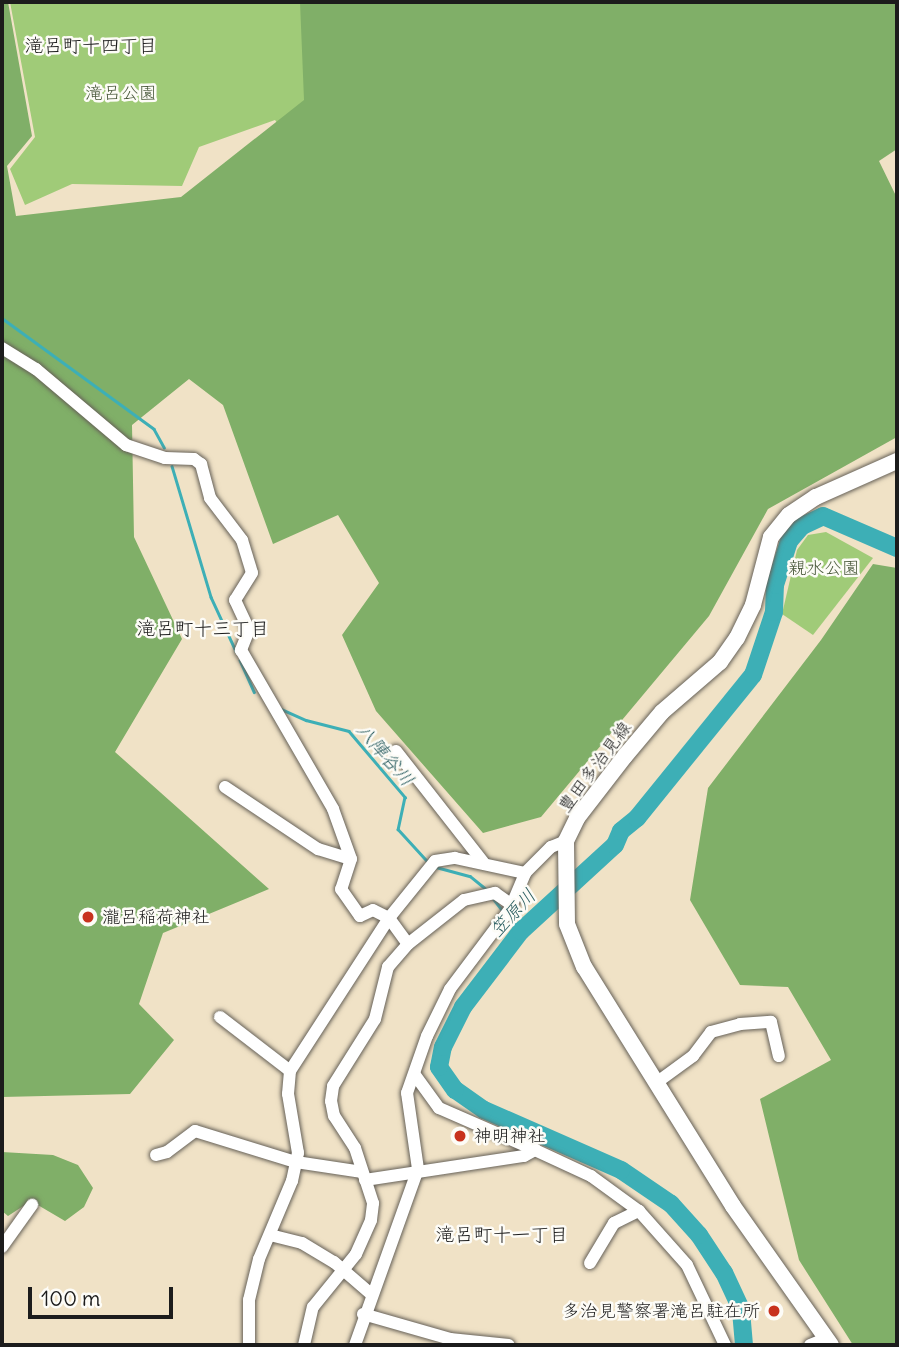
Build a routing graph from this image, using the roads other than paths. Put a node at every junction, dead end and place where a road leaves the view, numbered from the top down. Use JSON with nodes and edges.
{"nodes":[{"id":1,"x":2,"y":348,"type":"edge"},
{"id":2,"x":897,"y":461,"type":"edge"},
{"id":3,"x":397,"y":751,"type":"dead end"},
{"id":4,"x":225,"y":787,"type":"dead end"},
{"id":5,"x":567,"y":849,"type":"junction"},
{"id":6,"x":351,"y":859,"type":"junction"},
{"id":7,"x":483,"y":862,"type":"junction"},
{"id":8,"x":525,"y":873,"type":"junction"},
{"id":9,"x":508,"y":911,"type":"junction"},
{"id":10,"x":388,"y":918,"type":"junction"},
{"id":11,"x":408,"y":944,"type":"junction"},
{"id":12,"x":220,"y":1017,"type":"dead end"},
{"id":13,"x":779,"y":1056,"type":"dead end"},
{"id":14,"x":290,"y":1071,"type":"junction"},
{"id":15,"x":415,"y":1075,"type":"junction"},
{"id":16,"x":656,"y":1083,"type":"junction"},
{"id":17,"x":534,"y":1150,"type":"junction"},
{"id":18,"x":156,"y":1155,"type":"dead end"},
{"id":19,"x":296,"y":1162,"type":"junction"},
{"id":20,"x":418,"y":1169,"type":"junction"},
{"id":21,"x":364,"y":1176,"type":"junction"},
{"id":22,"x":32,"y":1205,"type":"dead end"},
{"id":23,"x":639,"y":1211,"type":"junction"},
{"id":24,"x":270,"y":1235,"type":"junction"},
{"id":25,"x":2,"y":1247,"type":"edge"},
{"id":26,"x":590,"y":1263,"type":"dead end"},
{"id":27,"x":344,"y":1270,"type":"junction"},
{"id":28,"x":371,"y":1294,"type":"junction"},
{"id":29,"x":363,"y":1314,"type":"junction"},
{"id":30,"x":829,"y":1341,"type":"edge"},
{"id":31,"x":249,"y":1345,"type":"edge"},
{"id":32,"x":304,"y":1345,"type":"edge"},
{"id":33,"x":355,"y":1345,"type":"edge"},
{"id":34,"x":509,"y":1345,"type":"edge"},
{"id":35,"x":725,"y":1345,"type":"edge"},
{"id":36,"x":810,"y":1345,"type":"edge"}],
"edges":[{"from":1,"to":6,"type":"street"},
{"from":2,"to":5,"type":"main road","name":"豊田多治見線"},
{"from":3,"to":7,"type":"street"},
{"from":4,"to":6,"type":"street"},
{"from":5,"to":8,"type":"street"},
{"from":5,"to":16,"type":"main road","name":"豊田多治見線"},
{"from":6,"to":10,"type":"street"},
{"from":7,"to":8,"type":"street"},
{"from":7,"to":10,"type":"street"},
{"from":8,"to":9,"type":"street"},
{"from":9,"to":11,"type":"street"},
{"from":9,"to":15,"type":"street"},
{"from":10,"to":11,"type":"street"},
{"from":10,"to":14,"type":"street"},
{"from":11,"to":21,"type":"street"},
{"from":12,"to":14,"type":"street"},
{"from":13,"to":16,"type":"street"},
{"from":14,"to":19,"type":"street"},
{"from":15,"to":17,"type":"street"},
{"from":15,"to":20,"type":"street"},
{"from":16,"to":30,"type":"main road","name":"豊田多治見線"},
{"from":17,"to":20,"type":"street"},
{"from":17,"to":23,"type":"street"},
{"from":18,"to":19,"type":"street"},
{"from":19,"to":21,"type":"street"},
{"from":19,"to":24,"type":"street"},
{"from":20,"to":21,"type":"street"},
{"from":20,"to":28,"type":"street"},
{"from":21,"to":27,"type":"street"},
{"from":22,"to":25,"type":"street"},
{"from":23,"to":26,"type":"street"},
{"from":23,"to":35,"type":"street"},
{"from":24,"to":27,"type":"street"},
{"from":24,"to":31,"type":"street"},
{"from":27,"to":28,"type":"street"},
{"from":27,"to":32,"type":"street"},
{"from":28,"to":29,"type":"street"},
{"from":29,"to":33,"type":"street"},
{"from":29,"to":34,"type":"street"},
{"from":30,"to":36,"type":"street"}]}
